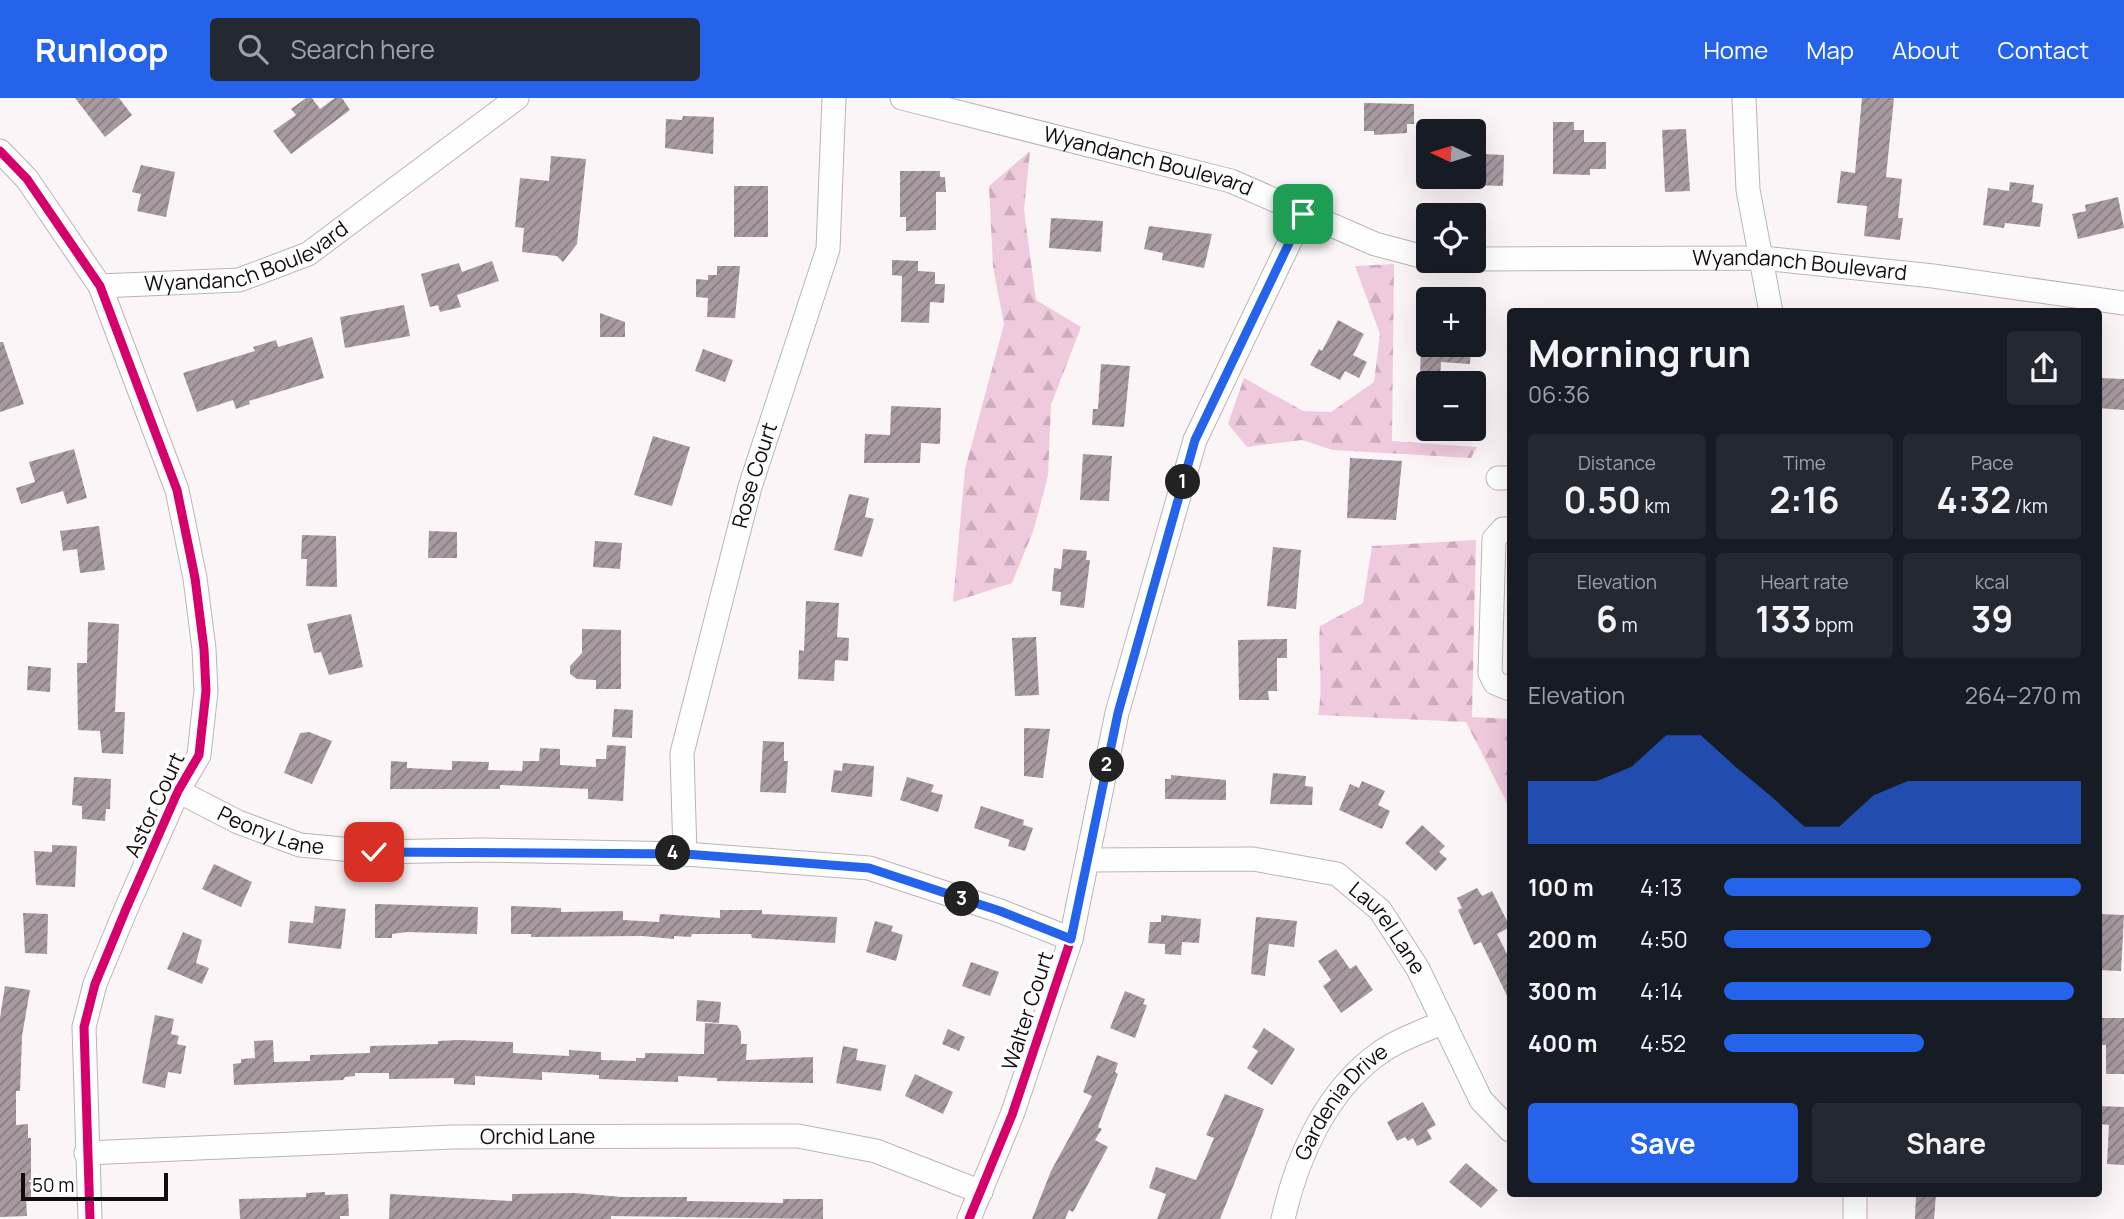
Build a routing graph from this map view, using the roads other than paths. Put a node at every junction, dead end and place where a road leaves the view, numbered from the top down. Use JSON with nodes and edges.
{"nodes":[{"id":1,"x":517,"y":98,"type":"edge"},
{"id":2,"x":834,"y":98,"type":"edge"},
{"id":3,"x":902,"y":98,"type":"edge"},
{"id":4,"x":1744,"y":98,"type":"edge"},
{"id":5,"x":0,"y":151,"type":"edge"},
{"id":6,"x":1303,"y":214,"type":"junction"},
{"id":7,"x":1416,"y":255,"type":"edge"},
{"id":8,"x":1762,"y":258,"type":"junction"},
{"id":9,"x":1486,"y":259,"type":"edge"},
{"id":10,"x":100,"y":286,"type":"junction"},
{"id":11,"x":2124,"y":303,"type":"edge"},
{"id":12,"x":1770,"y":308,"type":"edge"},
{"id":13,"x":1507,"y":529,"type":"edge"},
{"id":14,"x":1501,"y":582,"type":"edge"},
{"id":15,"x":1501,"y":636,"type":"edge"},
{"id":16,"x":1507,"y":688,"type":"edge"},
{"id":17,"x":178,"y":791,"type":"junction"},
{"id":18,"x":685,"y":854,"type":"junction"},
{"id":19,"x":1088,"y":860,"type":"junction"},
{"id":20,"x":1071,"y":939,"type":"junction"},
{"id":21,"x":1444,"y":1022,"type":"junction"},
{"id":22,"x":1507,"y":1127,"type":"edge"},
{"id":23,"x":86,"y":1153,"type":"junction"},
{"id":24,"x":981,"y":1192,"type":"junction"},
{"id":25,"x":1855,"y":1197,"type":"edge"},
{"id":26,"x":90,"y":1219,"type":"edge"},
{"id":27,"x":969,"y":1219,"type":"edge"},
{"id":28,"x":1283,"y":1219,"type":"edge"},
{"id":29,"x":1855,"y":1219,"type":"edge"}],
"edges":[{"from":1,"to":10,"type":"street","name":"Wyandanch Boulevard"},
{"from":2,"to":18,"type":"street","name":"Rose Court"},
{"from":3,"to":6,"type":"street","name":"Wyandanch Boulevard"},
{"from":4,"to":8,"type":"street"},
{"from":5,"to":10,"type":"street"},
{"from":6,"to":7,"type":"street","name":"Wyandanch Boulevard"},
{"from":6,"to":19,"type":"street","name":"Walter Court"},
{"from":8,"to":9,"type":"street","name":"Wyandanch Boulevard"},
{"from":8,"to":11,"type":"street","name":"Wyandanch Boulevard"},
{"from":8,"to":12,"type":"street"},
{"from":10,"to":17,"type":"street","name":"Astor Court"},
{"from":13,"to":14,"type":"street"},
{"from":14,"to":15,"type":"street"},
{"from":15,"to":16,"type":"street"},
{"from":17,"to":18,"type":"street","name":"Peony Lane"},
{"from":17,"to":23,"type":"street","name":"Astor Court"},
{"from":18,"to":20,"type":"street","name":"Peony Lane"},
{"from":19,"to":20,"type":"street","name":"Walter Court"},
{"from":19,"to":21,"type":"street","name":"Laurel Lane"},
{"from":20,"to":24,"type":"street","name":"Walter Court"},
{"from":21,"to":22,"type":"street","name":"Laurel Lane"},
{"from":21,"to":28,"type":"street","name":"Gardenia Drive"},
{"from":23,"to":24,"type":"street","name":"Orchid Lane"},
{"from":23,"to":26,"type":"street","name":"Astor Court"},
{"from":24,"to":27,"type":"street","name":"Walter Court"},
{"from":25,"to":29,"type":"street"}]}
